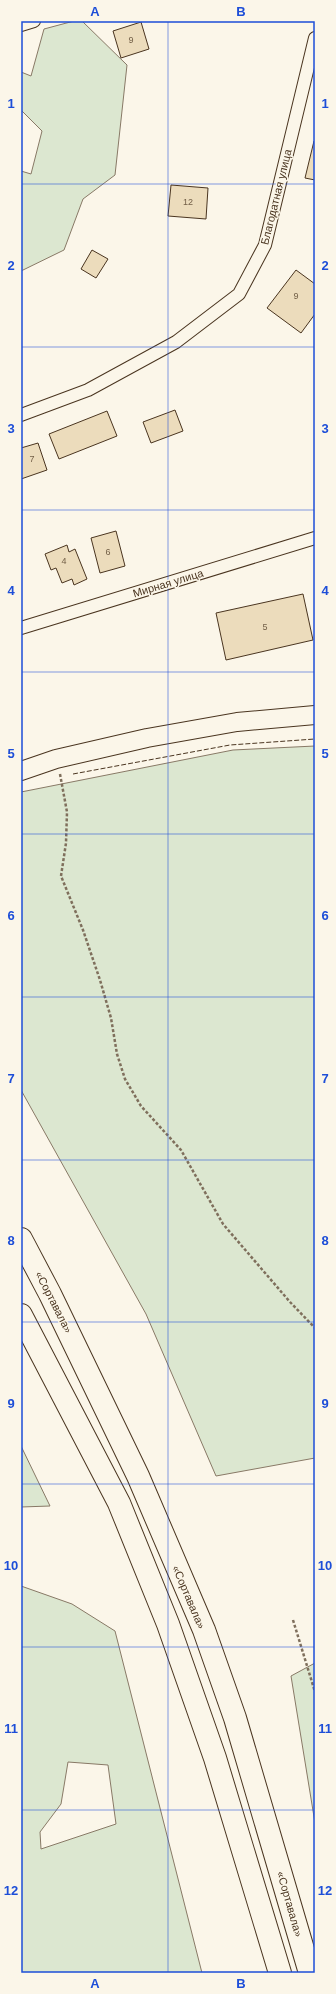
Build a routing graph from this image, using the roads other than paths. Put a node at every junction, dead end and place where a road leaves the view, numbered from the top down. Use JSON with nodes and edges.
{"nodes":[{"id":1,"x":34,"y":21,"type":"edge"},
{"id":2,"x":21,"y":25,"type":"edge"},
{"id":3,"x":315,"y":38,"type":"edge"},
{"id":4,"x":21,"y":415,"type":"edge"},
{"id":5,"x":315,"y":538,"type":"edge"},
{"id":6,"x":21,"y":628,"type":"edge"},
{"id":7,"x":315,"y":715,"type":"edge"},
{"id":8,"x":21,"y":771,"type":"edge"},
{"id":9,"x":21,"y":1239,"type":"edge"},
{"id":10,"x":21,"y":1315,"type":"edge"},
{"id":11,"x":280,"y":1973,"type":"edge"},
{"id":12,"x":310,"y":1973,"type":"edge"}],
"edges":[{"from":1,"to":2,"type":"street"},
{"from":3,"to":4,"type":"street","name":"Благодатная улица"},
{"from":5,"to":6,"type":"street","name":"Мирная улица"},
{"from":7,"to":8,"type":"street"},
{"from":9,"to":12,"type":"highway","name":"«Сортавала»"},
{"from":10,"to":11,"type":"highway"}]}
